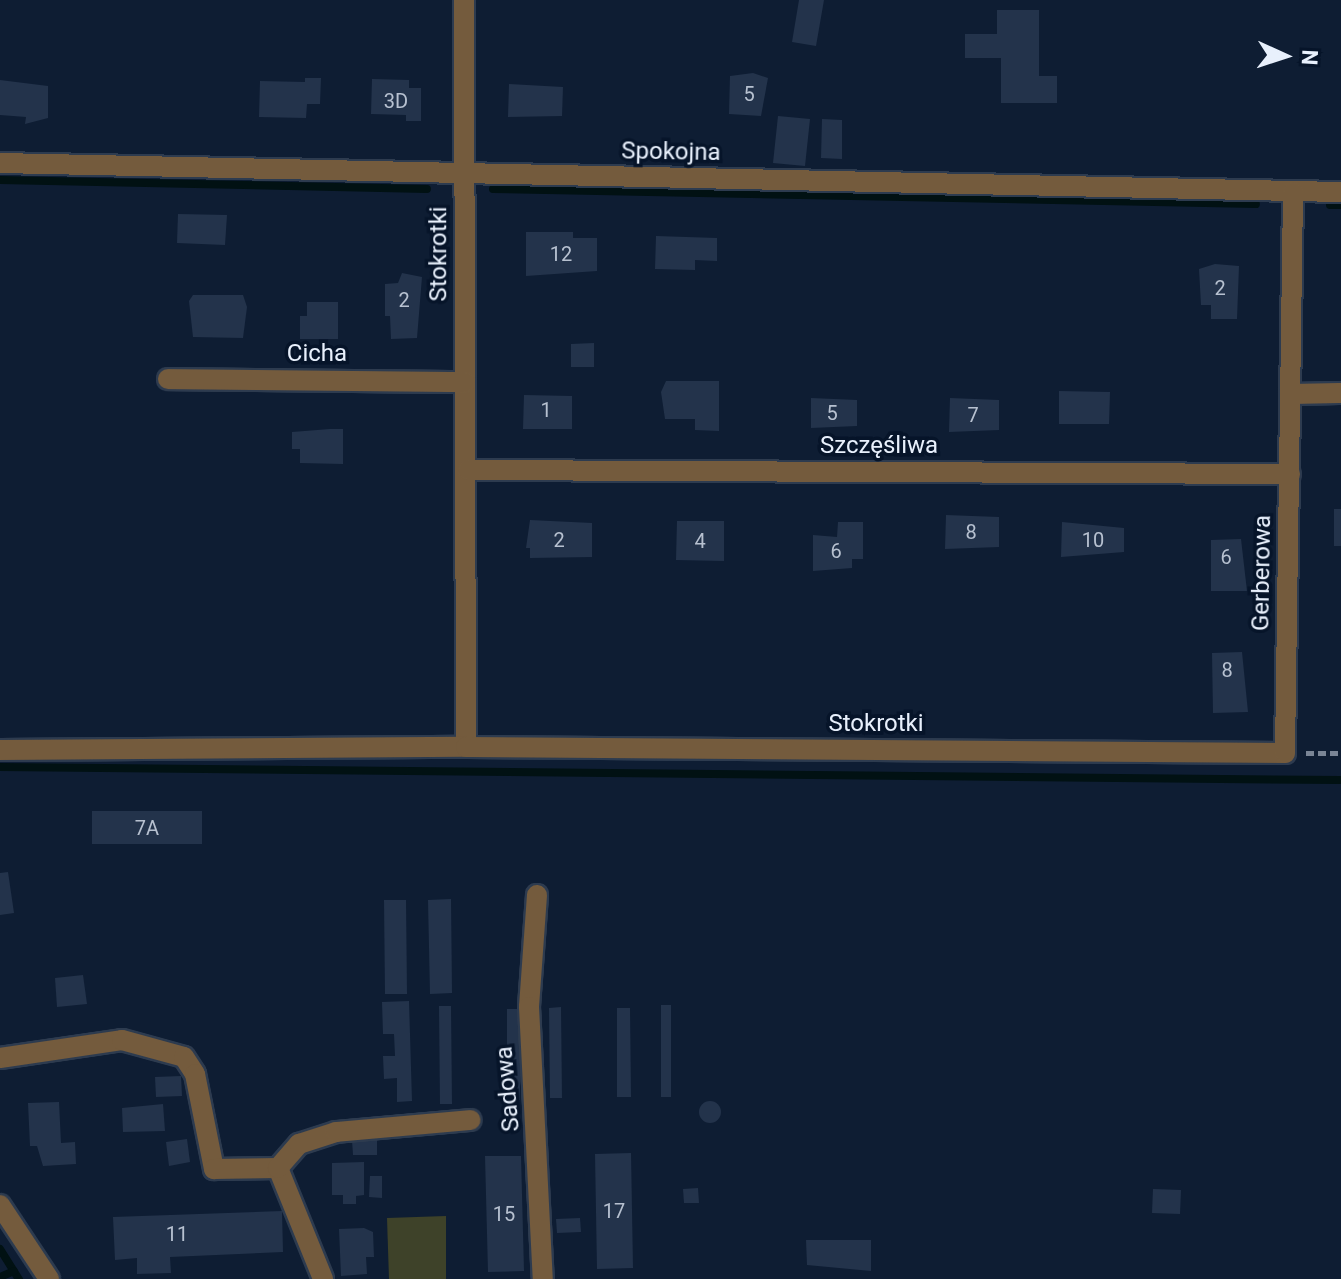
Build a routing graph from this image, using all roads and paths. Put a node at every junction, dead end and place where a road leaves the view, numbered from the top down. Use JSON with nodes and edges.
{"nodes":[{"id":1,"x":464,"y":0,"type":"edge"},
{"id":2,"x":0,"y":163,"type":"edge"},
{"id":3,"x":464,"y":174,"type":"junction"},
{"id":4,"x":1293,"y":192,"type":"junction"},
{"id":5,"x":1341,"y":192,"type":"edge"},
{"id":6,"x":168,"y":379,"type":"dead end"},
{"id":7,"x":465,"y":382,"type":"junction"},
{"id":8,"x":1341,"y":393,"type":"edge"},
{"id":9,"x":1290,"y":394,"type":"junction"},
{"id":10,"x":468,"y":470,"type":"junction"},
{"id":11,"x":1290,"y":474,"type":"junction"},
{"id":12,"x":466,"y":747,"type":"junction"},
{"id":13,"x":0,"y":750,"type":"edge"},
{"id":14,"x":1285,"y":753,"type":"junction"},
{"id":15,"x":1341,"y":753,"type":"edge"},
{"id":16,"x":537,"y":895,"type":"dead end"},
{"id":17,"x":0,"y":1058,"type":"edge"},
{"id":18,"x":470,"y":1120,"type":"dead end"},
{"id":19,"x":278,"y":1168,"type":"junction"},
{"id":20,"x":0,"y":1205,"type":"edge"},
{"id":21,"x":49,"y":1279,"type":"edge"},
{"id":22,"x":323,"y":1279,"type":"edge"},
{"id":23,"x":543,"y":1279,"type":"edge"}],
"edges":[{"from":1,"to":3,"type":"street","name":"Stokrotki"},
{"from":2,"to":3,"type":"street","name":"Spokojna"},
{"from":3,"to":4,"type":"street","name":"Spokojna"},
{"from":3,"to":7,"type":"street","name":"Stokrotki"},
{"from":4,"to":5,"type":"street","name":"Spokojna"},
{"from":4,"to":9,"type":"street","name":"Gerberowa"},
{"from":6,"to":7,"type":"street","name":"Cicha"},
{"from":7,"to":10,"type":"street","name":"Stokrotki"},
{"from":8,"to":9,"type":"street"},
{"from":9,"to":11,"type":"street","name":"Gerberowa"},
{"from":10,"to":11,"type":"street","name":"Szczęśliwa"},
{"from":10,"to":12,"type":"street","name":"Stokrotki"},
{"from":11,"to":14,"type":"street","name":"Gerberowa"},
{"from":12,"to":13,"type":"street","name":"Stokrotki"},
{"from":12,"to":14,"type":"street","name":"Stokrotki"},
{"from":14,"to":15,"type":"path"},
{"from":16,"to":23,"type":"street","name":"Sadowa"},
{"from":17,"to":19,"type":"street"},
{"from":18,"to":19,"type":"street","name":"Sadowa"},
{"from":19,"to":22,"type":"street"},
{"from":20,"to":21,"type":"street"}]}
